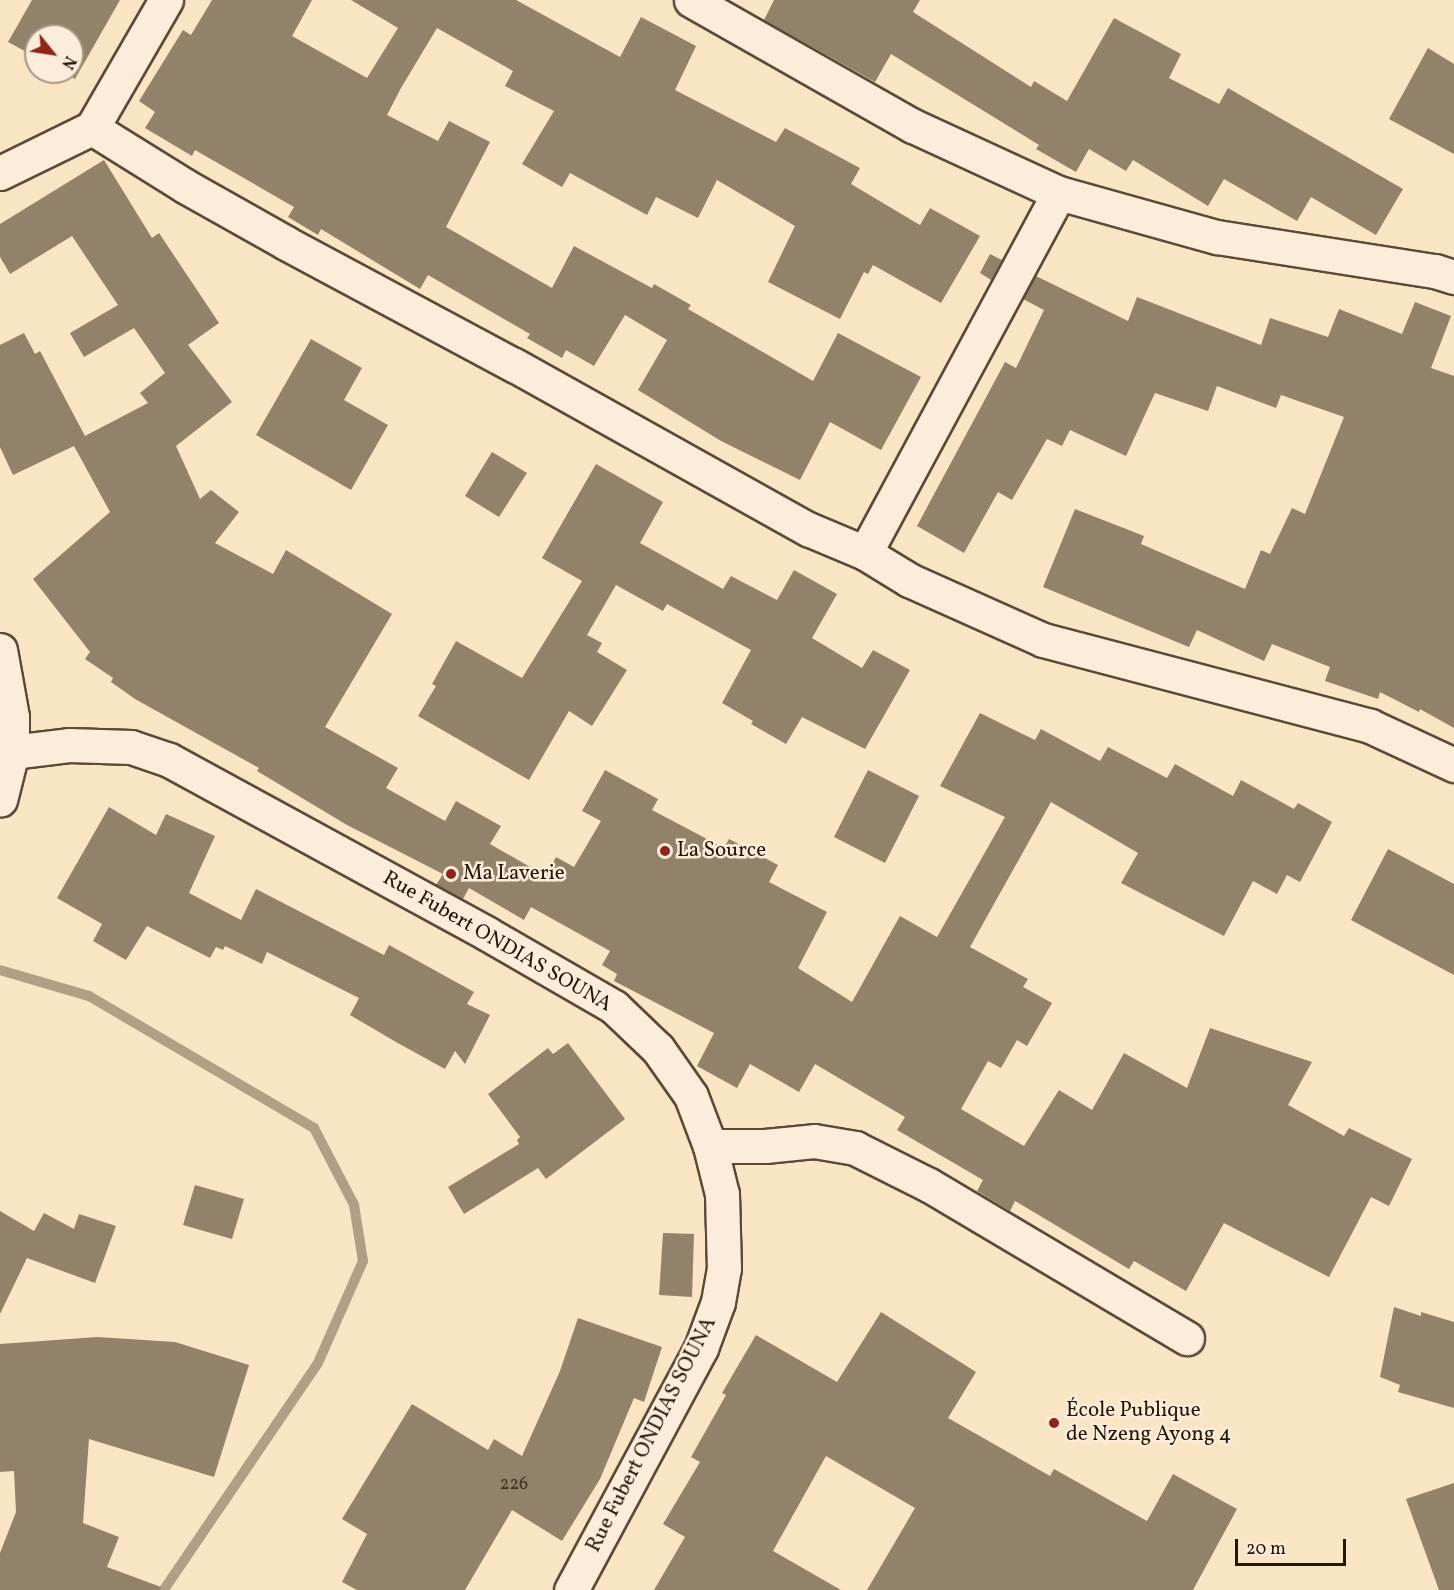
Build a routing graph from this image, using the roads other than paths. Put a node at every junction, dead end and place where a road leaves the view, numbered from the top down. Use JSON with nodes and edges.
{"nodes":[{"id":1,"x":166,"y":0,"type":"edge"},
{"id":2,"x":691,"y":0,"type":"edge"},
{"id":3,"x":92,"y":128,"type":"junction"},
{"id":4,"x":0,"y":173,"type":"edge"},
{"id":5,"x":1059,"y":193,"type":"junction"},
{"id":6,"x":1454,"y":276,"type":"edge"},
{"id":7,"x":865,"y":553,"type":"junction"},
{"id":8,"x":0,"y":650,"type":"edge"},
{"id":9,"x":12,"y":752,"type":"junction"},
{"id":10,"x":1454,"y":765,"type":"edge"},
{"id":11,"x":0,"y":800,"type":"edge"},
{"id":12,"x":710,"y":1146,"type":"junction"},
{"id":13,"x":1187,"y":1338,"type":"dead end"},
{"id":14,"x":571,"y":1590,"type":"edge"}],
"edges":[{"from":1,"to":3,"type":"street"},
{"from":2,"to":5,"type":"street"},
{"from":3,"to":4,"type":"street"},
{"from":3,"to":7,"type":"street"},
{"from":5,"to":6,"type":"street"},
{"from":5,"to":7,"type":"street"},
{"from":7,"to":10,"type":"street"},
{"from":8,"to":9,"type":"street"},
{"from":9,"to":11,"type":"street"},
{"from":9,"to":12,"type":"street","name":"Rue Fubert ONDIAS SOUNA"},
{"from":12,"to":13,"type":"street"},
{"from":12,"to":14,"type":"street","name":"Rue Fubert ONDIAS SOUNA"}]}
